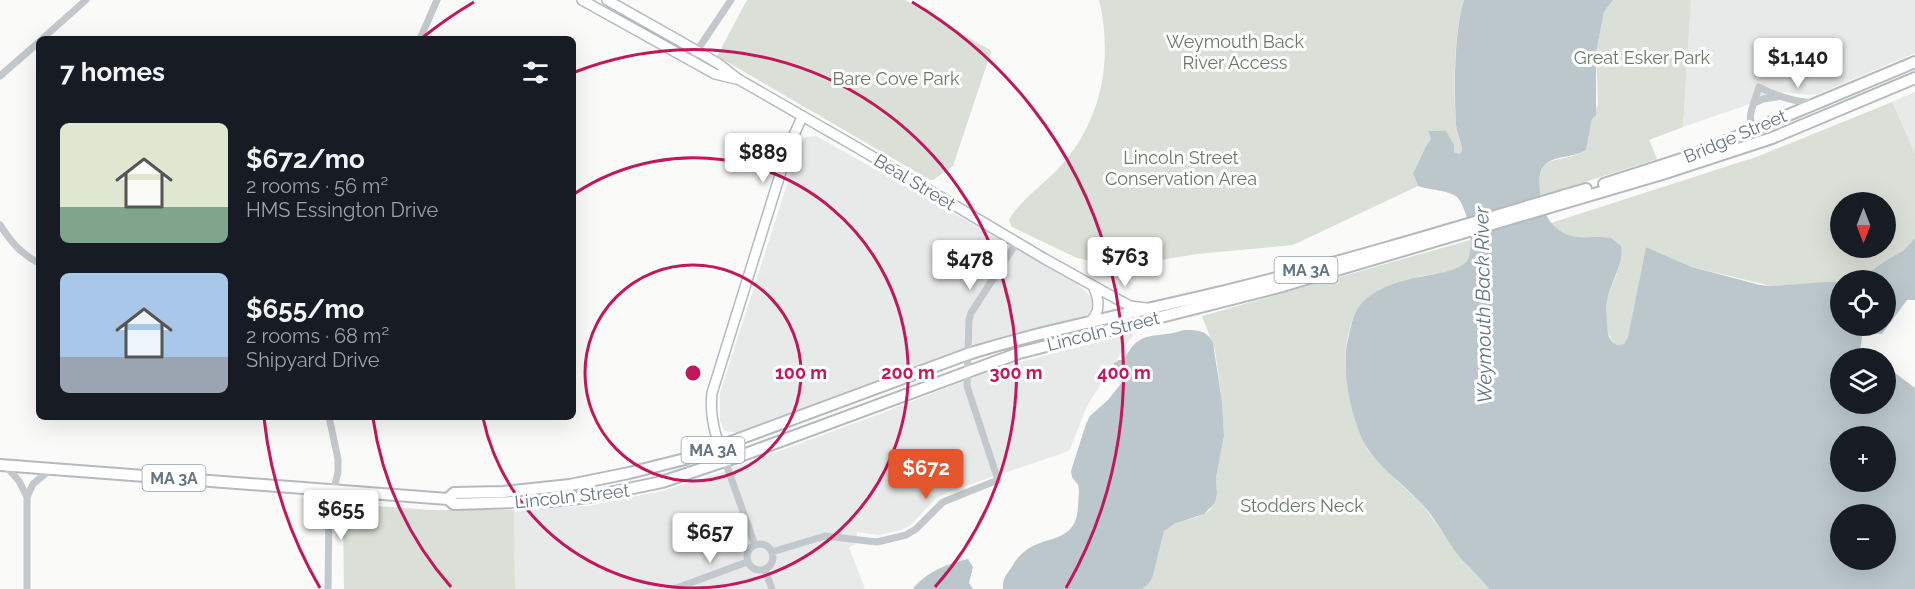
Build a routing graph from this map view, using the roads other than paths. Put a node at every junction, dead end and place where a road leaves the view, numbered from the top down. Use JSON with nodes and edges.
{"nodes":[{"id":1,"x":86,"y":0,"type":"edge"},
{"id":2,"x":437,"y":0,"type":"edge"},
{"id":3,"x":582,"y":0,"type":"edge"},
{"id":4,"x":607,"y":0,"type":"edge"},
{"id":5,"x":731,"y":0,"type":"edge"},
{"id":6,"x":45,"y":36,"type":"edge"},
{"id":7,"x":421,"y":36,"type":"edge"},
{"id":8,"x":36,"y":44,"type":"edge"},
{"id":9,"x":697,"y":51,"type":"junction"},
{"id":10,"x":690,"y":61,"type":"junction"},
{"id":11,"x":1915,"y":62,"type":"edge"},
{"id":12,"x":0,"y":76,"type":"edge"},
{"id":13,"x":1915,"y":78,"type":"edge"},
{"id":14,"x":738,"y":79,"type":"junction"},
{"id":15,"x":1777,"y":97,"type":"junction"},
{"id":16,"x":1755,"y":103,"type":"junction"},
{"id":17,"x":1815,"y":103,"type":"junction"},
{"id":18,"x":802,"y":117,"type":"junction"},
{"id":19,"x":1752,"y":129,"type":"junction"},
{"id":20,"x":1760,"y":142,"type":"junction"},
{"id":21,"x":1552,"y":203,"type":"junction"},
{"id":22,"x":0,"y":225,"type":"edge"},
{"id":23,"x":1460,"y":230,"type":"junction"},
{"id":24,"x":1017,"y":242,"type":"junction"},
{"id":25,"x":36,"y":261,"type":"edge"},
{"id":26,"x":1093,"y":286,"type":"junction"},
{"id":27,"x":1151,"y":308,"type":"junction"},
{"id":28,"x":1091,"y":321,"type":"junction"},
{"id":29,"x":968,"y":354,"type":"junction"},
{"id":30,"x":968,"y":370,"type":"junction"},
{"id":31,"x":330,"y":420,"type":"edge"},
{"id":32,"x":720,"y":447,"type":"junction"},
{"id":33,"x":725,"y":461,"type":"junction"},
{"id":34,"x":3,"y":465,"type":"edge"},
{"id":35,"x":50,"y":470,"type":"junction"},
{"id":36,"x":333,"y":491,"type":"junction"},
{"id":37,"x":27,"y":497,"type":"junction"},
{"id":38,"x":448,"y":499,"type":"junction"},
{"id":39,"x":755,"y":545,"type":"junction"},
{"id":40,"x":772,"y":552,"type":"junction"},
{"id":41,"x":747,"y":562,"type":"junction"},
{"id":42,"x":765,"y":570,"type":"junction"},
{"id":43,"x":328,"y":573,"type":"junction"},
{"id":44,"x":27,"y":589,"type":"edge"},
{"id":45,"x":328,"y":589,"type":"edge"},
{"id":46,"x":334,"y":589,"type":"edge"},
{"id":47,"x":674,"y":589,"type":"edge"},
{"id":48,"x":772,"y":589,"type":"edge"}],
"edges":[{"from":1,"to":6,"type":"street"},
{"from":2,"to":7,"type":"street"},
{"from":3,"to":10,"type":"street","name":"Beal Street"},
{"from":4,"to":9,"type":"street","name":"Beal Street"},
{"from":5,"to":9,"type":"street"},
{"from":8,"to":12,"type":"street"},
{"from":9,"to":10,"type":"street"},
{"from":9,"to":14,"type":"street","name":"Beal Street"},
{"from":10,"to":14,"type":"street","name":"Beal Street"},
{"from":11,"to":17,"type":"main road","name":"Bridge Street","number":"MA 3A"},
{"from":13,"to":20,"type":"main road","name":"Bridge Street","number":"MA 3A"},
{"from":14,"to":18,"type":"street","name":"Beal Street"},
{"from":15,"to":16,"type":"street"},
{"from":15,"to":16,"type":"street"},
{"from":15,"to":17,"type":"street"},
{"from":16,"to":19,"type":"street"},
{"from":17,"to":19,"type":"main road","name":"Bridge Street","number":"MA 3A"},
{"from":18,"to":24,"type":"street","name":"Beal Street"},
{"from":18,"to":32,"type":"street"},
{"from":19,"to":20,"type":"street"},
{"from":19,"to":21,"type":"main road","name":"Bridge Street","number":"MA 3A"},
{"from":20,"to":21,"type":"main road","name":"Bridge Street","number":"MA 3A"},
{"from":21,"to":23,"type":"main road","name":"Lincoln Street","number":"MA 3A"},
{"from":22,"to":25,"type":"street"},
{"from":23,"to":27,"type":"main road","name":"Lincoln Street","number":"MA 3A"},
{"from":23,"to":30,"type":"main road","name":"Lincoln Street","number":"MA 3A"},
{"from":24,"to":26,"type":"street","name":"Beal Street"},
{"from":24,"to":29,"type":"street"},
{"from":26,"to":27,"type":"street","name":"Beal Street"},
{"from":26,"to":28,"type":"street"},
{"from":27,"to":28,"type":"main road","name":"Lincoln Street","number":"MA 3A"},
{"from":28,"to":29,"type":"main road","name":"Lincoln Street","number":"MA 3A"},
{"from":29,"to":30,"type":"street"},
{"from":29,"to":32,"type":"main road","name":"Lincoln Street","number":"MA 3A"},
{"from":30,"to":33,"type":"main road","name":"Lincoln Street","number":"MA 3A"},
{"from":30,"to":40,"type":"street"},
{"from":31,"to":36,"type":"street"},
{"from":32,"to":33,"type":"street"},
{"from":32,"to":38,"type":"main road","name":"Lincoln Street","number":"MA 3A"},
{"from":33,"to":38,"type":"main road","name":"Lincoln Street","number":"MA 3A"},
{"from":33,"to":39,"type":"street"},
{"from":34,"to":35,"type":"main road","name":"Lincoln Street","number":"MA 3A"},
{"from":34,"to":37,"type":"street"},
{"from":35,"to":36,"type":"main road","name":"Lincoln Street","number":"MA 3A"},
{"from":35,"to":37,"type":"street"},
{"from":36,"to":38,"type":"main road","name":"Lincoln Street","number":"MA 3A"},
{"from":36,"to":43,"type":"street"},
{"from":37,"to":44,"type":"street"},
{"from":39,"to":40,"type":"street"},
{"from":39,"to":41,"type":"street"},
{"from":40,"to":42,"type":"street"},
{"from":41,"to":42,"type":"street"},
{"from":41,"to":47,"type":"street"},
{"from":42,"to":48,"type":"street"},
{"from":43,"to":45,"type":"street"},
{"from":43,"to":46,"type":"street"}]}
